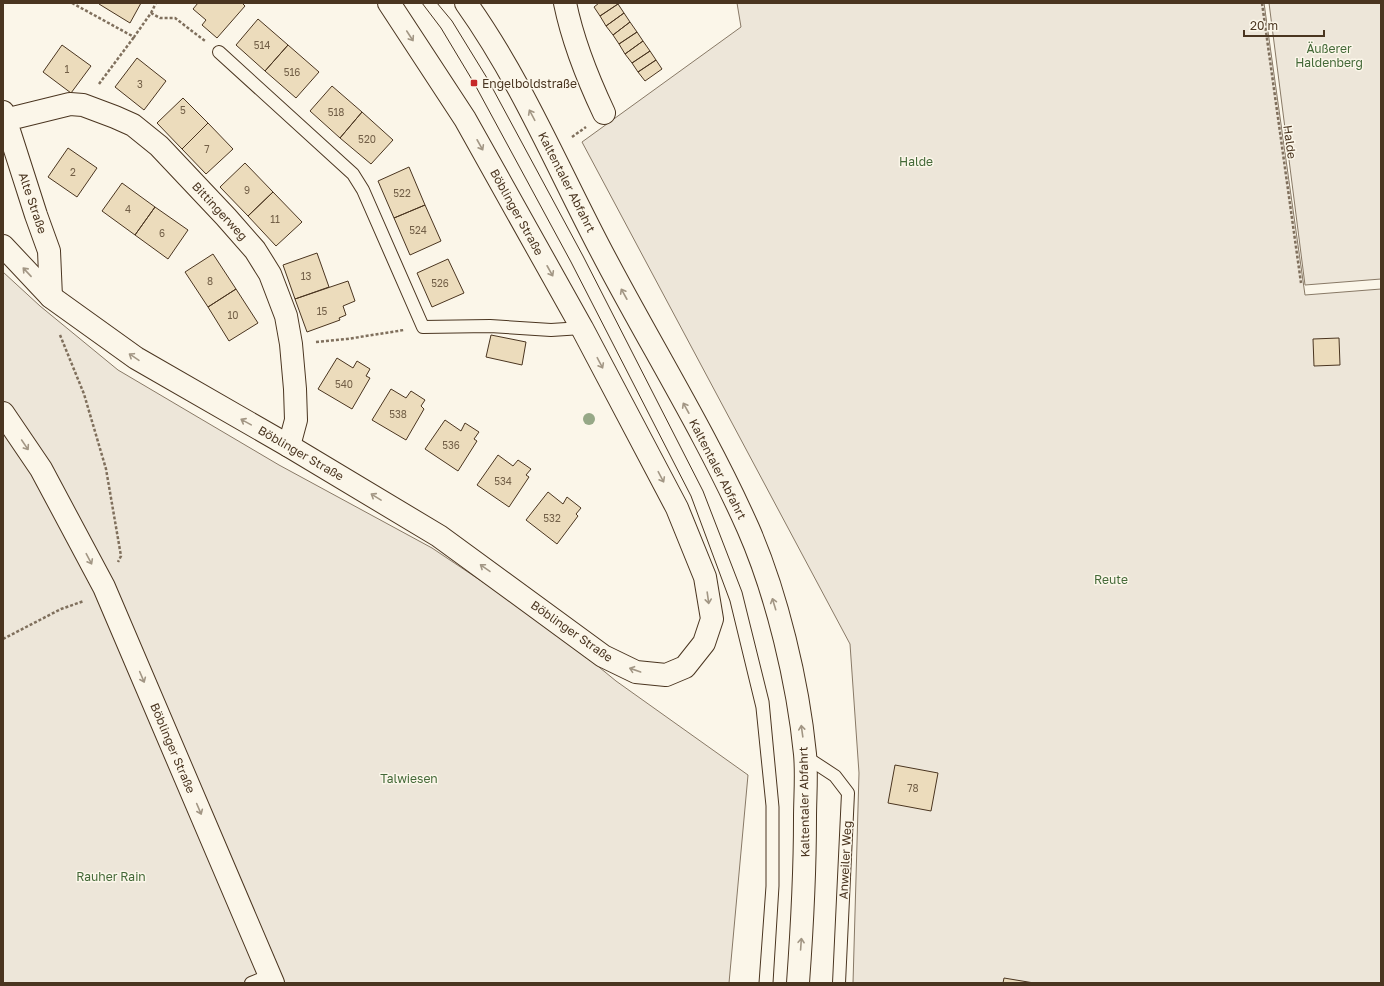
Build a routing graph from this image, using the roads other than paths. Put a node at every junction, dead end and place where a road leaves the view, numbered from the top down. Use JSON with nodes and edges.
{"nodes":[{"id":1,"x":389,"y":3,"type":"edge"},
{"id":2,"x":466,"y":3,"type":"edge"},
{"id":3,"x":565,"y":3,"type":"edge"},
{"id":4,"x":219,"y":52,"type":"road end"},
{"id":5,"x":604,"y":113,"type":"road end"},
{"id":6,"x":4,"y":116,"type":"edge"},
{"id":7,"x":3,"y":246,"type":"edge"},
{"id":8,"x":51,"y":297,"type":"junction"},
{"id":9,"x":582,"y":328,"type":"junction"},
{"id":10,"x":3,"y":413,"type":"edge"},
{"id":11,"x":289,"y":446,"type":"junction"},
{"id":12,"x":806,"y":757,"type":"junction"},
{"id":13,"x":272,"y":979,"type":"edge"},
{"id":14,"x":251,"y":983,"type":"edge"},
{"id":15,"x":798,"y":983,"type":"edge"},
{"id":16,"x":839,"y":983,"type":"edge"}],
"edges":[{"from":1,"to":9,"type":"main road","name":"Böblinger Straße","one_way":true},
{"from":12,"to":2,"type":"main road","name":"Kaltentaler Abfahrt","one_way":true},
{"from":3,"to":5,"type":"main road"},
{"from":4,"to":9,"type":"lane"},
{"from":6,"to":8,"type":"main road","name":"Alte Straße"},
{"from":6,"to":11,"type":"main road","name":"Bittingerweg"},
{"from":8,"to":7,"type":"main road","name":"Böblinger Straße","one_way":true},
{"from":11,"to":8,"type":"main road","name":"Böblinger Straße","one_way":true},
{"from":9,"to":11,"type":"main road","name":"Böblinger Straße","one_way":true},
{"from":10,"to":13,"type":"main road","name":"Böblinger Straße","one_way":true},
{"from":15,"to":12,"type":"main road","name":"Kaltentaler Abfahrt","one_way":true},
{"from":12,"to":16,"type":"lane","name":"Anweiler Weg"},
{"from":13,"to":14,"type":"lane"}]}
